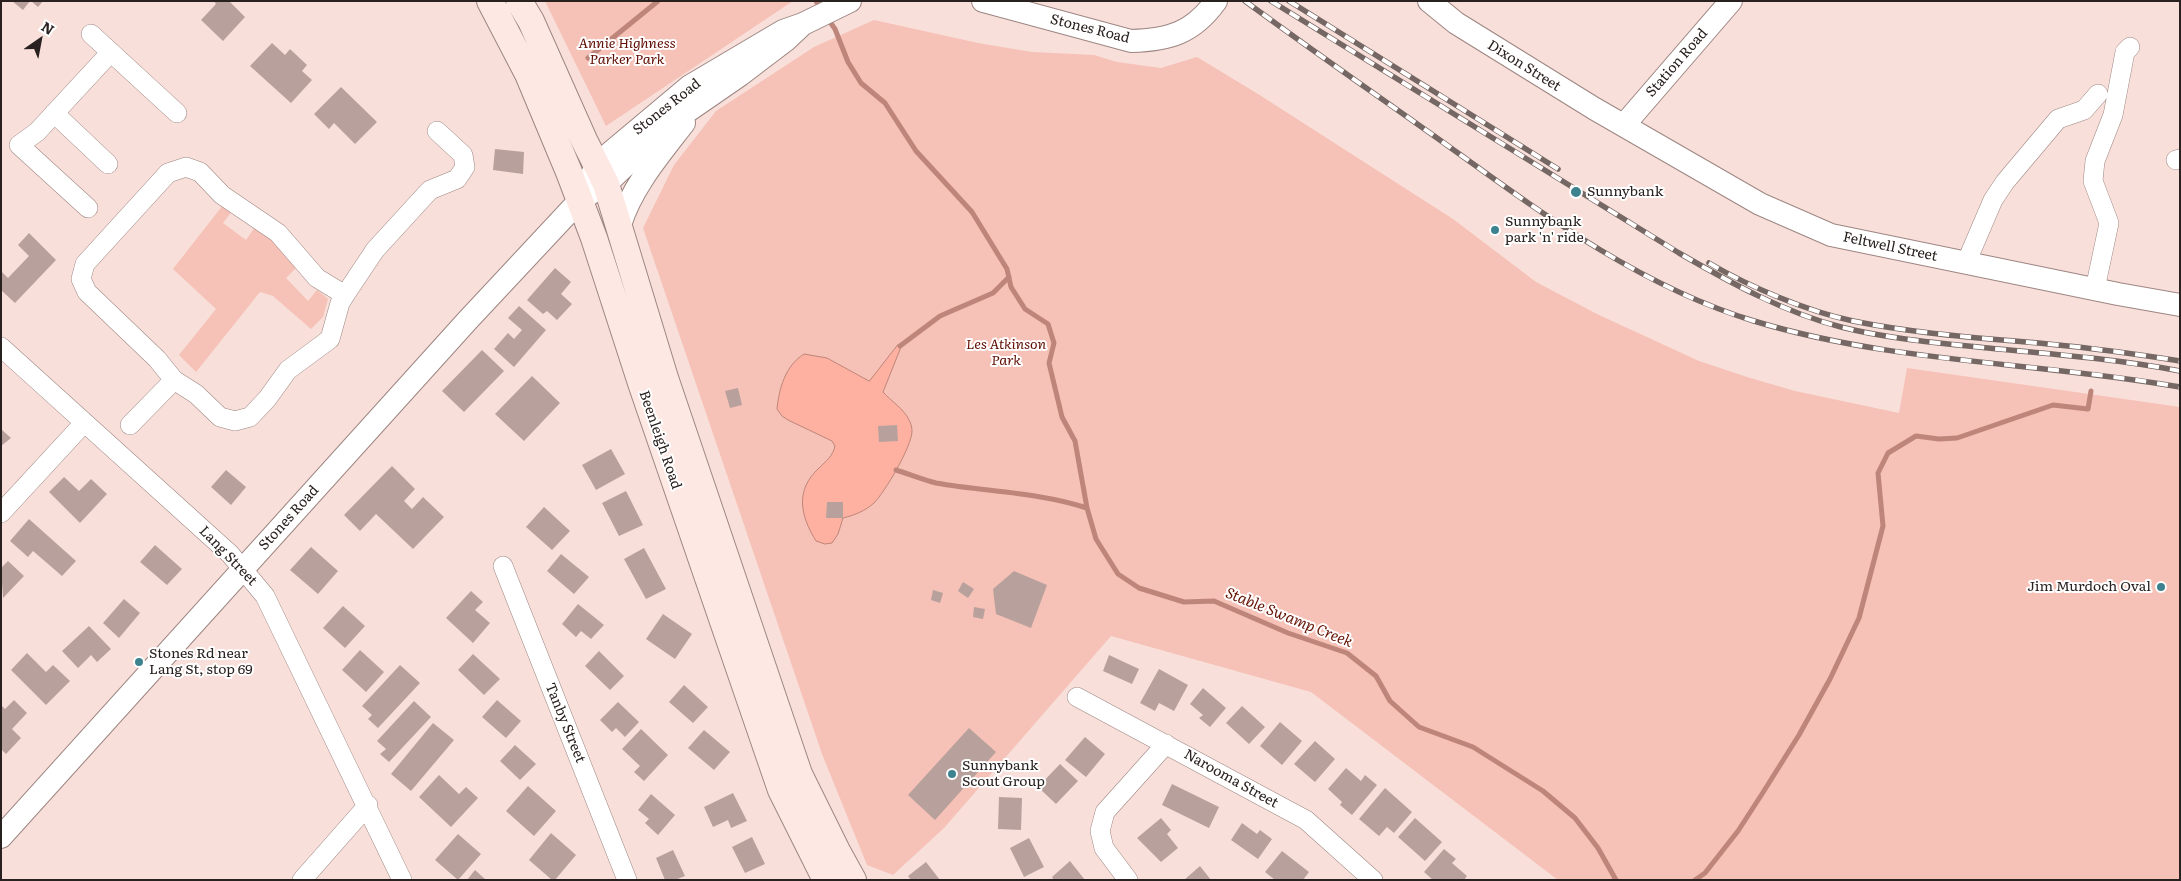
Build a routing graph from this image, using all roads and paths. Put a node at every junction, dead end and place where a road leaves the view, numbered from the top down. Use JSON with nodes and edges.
{"nodes":[{"id":1,"x":490,"y":1,"type":"edge"},
{"id":2,"x":520,"y":1,"type":"edge"},
{"id":3,"x":983,"y":1,"type":"edge"},
{"id":4,"x":1216,"y":1,"type":"edge"},
{"id":5,"x":1429,"y":1,"type":"edge"},
{"id":6,"x":1731,"y":1,"type":"edge"},
{"id":7,"x":848,"y":2,"type":"edge"},
{"id":8,"x":803,"y":24,"type":"junction"},
{"id":9,"x":91,"y":34,"type":"dead end"},
{"id":10,"x":2130,"y":47,"type":"dead end"},
{"id":11,"x":111,"y":52,"type":"junction"},
{"id":12,"x":2098,"y":94,"type":"dead end"},
{"id":13,"x":698,"y":105,"type":"junction"},
{"id":14,"x":54,"y":113,"type":"junction"},
{"id":15,"x":177,"y":113,"type":"dead end"},
{"id":16,"x":1624,"y":125,"type":"junction"},
{"id":17,"x":437,"y":131,"type":"dead end"},
{"id":18,"x":108,"y":164,"type":"dead end"},
{"id":19,"x":602,"y":174,"type":"junction"},
{"id":20,"x":580,"y":200,"type":"junction"},
{"id":21,"x":88,"y":208,"type":"dead end"},
{"id":22,"x":620,"y":226,"type":"junction"},
{"id":23,"x":1966,"y":263,"type":"junction"},
{"id":24,"x":2095,"y":289,"type":"junction"},
{"id":25,"x":345,"y":295,"type":"junction"},
{"id":26,"x":2180,"y":305,"type":"edge"},
{"id":27,"x":1,"y":347,"type":"edge"},
{"id":28,"x":174,"y":380,"type":"junction"},
{"id":29,"x":84,"y":423,"type":"junction"},
{"id":30,"x":130,"y":425,"type":"dead end"},
{"id":31,"x":1,"y":513,"type":"edge"},
{"id":32,"x":503,"y":566,"type":"dead end"},
{"id":33,"x":243,"y":568,"type":"junction"},
{"id":34,"x":1078,"y":697,"type":"dead end"},
{"id":35,"x":1166,"y":744,"type":"junction"},
{"id":36,"x":368,"y":806,"type":"junction"},
{"id":37,"x":1,"y":837,"type":"edge"},
{"id":38,"x":302,"y":880,"type":"edge"},
{"id":39,"x":402,"y":880,"type":"edge"},
{"id":40,"x":627,"y":880,"type":"edge"},
{"id":41,"x":826,"y":880,"type":"edge"},
{"id":42,"x":853,"y":880,"type":"edge"},
{"id":43,"x":1128,"y":880,"type":"edge"},
{"id":44,"x":1373,"y":880,"type":"edge"}],
"edges":[{"from":1,"to":20,"type":"main road","name":"Beenleigh Road"},
{"from":2,"to":19,"type":"main road","name":"Beenleigh Road"},
{"from":3,"to":4,"type":"street","name":"Stones Road"},
{"from":5,"to":16,"type":"street","name":"Dixon Street"},
{"from":6,"to":16,"type":"street","name":"Station Road"},
{"from":7,"to":8,"type":"street","name":"Stones Road"},
{"from":8,"to":13,"type":"street","name":"Stones Road"},
{"from":8,"to":19,"type":"street","name":"Stones Road"},
{"from":9,"to":11,"type":"street"},
{"from":10,"to":24,"type":"street"},
{"from":11,"to":14,"type":"street"},
{"from":11,"to":15,"type":"street"},
{"from":12,"to":23,"type":"street"},
{"from":13,"to":19,"type":"street","name":"Stones Road"},
{"from":13,"to":22,"type":"street","name":"Stones Road"},
{"from":14,"to":18,"type":"street"},
{"from":14,"to":21,"type":"street"},
{"from":16,"to":23,"type":"street","name":"Feltwell Street"},
{"from":17,"to":25,"type":"street"},
{"from":19,"to":20,"type":"street","name":"Stones Road"},
{"from":19,"to":22,"type":"main road","name":"Beenleigh Road"},
{"from":20,"to":33,"type":"street","name":"Stones Road"},
{"from":20,"to":41,"type":"main road","name":"Beenleigh Road"},
{"from":22,"to":42,"type":"main road","name":"Beenleigh Road"},
{"from":23,"to":24,"type":"street","name":"Feltwell Street"},
{"from":24,"to":26,"type":"street","name":"Feltwell Street"},
{"from":25,"to":28,"type":"street"},
{"from":25,"to":28,"type":"street"},
{"from":27,"to":29,"type":"street","name":"Lang Street"},
{"from":28,"to":30,"type":"street"},
{"from":29,"to":31,"type":"street"},
{"from":29,"to":33,"type":"street","name":"Lang Street"},
{"from":32,"to":40,"type":"street","name":"Tanby Street"},
{"from":33,"to":36,"type":"street","name":"Lang Street"},
{"from":33,"to":37,"type":"street","name":"Stones Road"},
{"from":34,"to":35,"type":"street","name":"Narooma Street"},
{"from":35,"to":43,"type":"street"},
{"from":35,"to":44,"type":"street","name":"Narooma Street"},
{"from":36,"to":38,"type":"street"},
{"from":36,"to":39,"type":"street","name":"Lang Street"}]}
